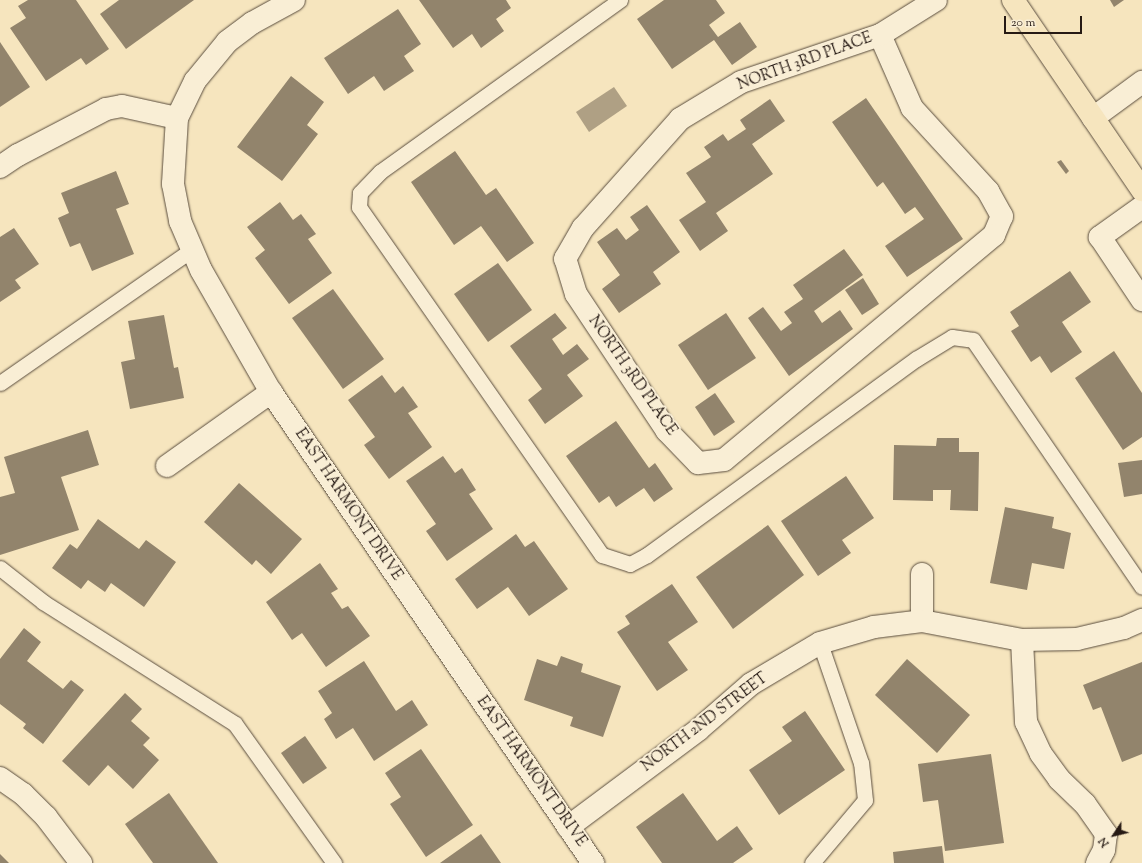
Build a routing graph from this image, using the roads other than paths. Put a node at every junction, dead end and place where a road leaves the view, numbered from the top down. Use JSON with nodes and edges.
{"nodes":[{"id":1,"x":294,"y":0,"type":"edge"},
{"id":2,"x":620,"y":0,"type":"edge"},
{"id":3,"x":936,"y":0,"type":"edge"},
{"id":4,"x":1013,"y":0,"type":"edge"},
{"id":5,"x":880,"y":35,"type":"junction"},
{"id":6,"x":1142,"y":82,"type":"edge"},
{"id":7,"x":177,"y":118,"type":"junction"},
{"id":8,"x":1093,"y":118,"type":"junction"},
{"id":9,"x":0,"y":167,"type":"edge"},
{"id":10,"x":1142,"y":190,"type":"edge"},
{"id":11,"x":1142,"y":207,"type":"edge"},
{"id":12,"x":190,"y":251,"type":"junction"},
{"id":13,"x":1142,"y":300,"type":"edge"},
{"id":14,"x":0,"y":383,"type":"edge"},
{"id":15,"x":272,"y":392,"type":"junction"},
{"id":16,"x":167,"y":466,"type":"dead end"},
{"id":17,"x":0,"y":568,"type":"edge"},
{"id":18,"x":922,"y":574,"type":"dead end"},
{"id":19,"x":1142,"y":586,"type":"edge"},
{"id":20,"x":1142,"y":620,"type":"edge"},
{"id":21,"x":922,"y":621,"type":"junction"},
{"id":22,"x":1022,"y":640,"type":"junction"},
{"id":23,"x":820,"y":643,"type":"junction"},
{"id":24,"x":0,"y":778,"type":"edge"},
{"id":25,"x":568,"y":827,"type":"junction"},
{"id":26,"x":81,"y":863,"type":"edge"},
{"id":27,"x":334,"y":863,"type":"edge"},
{"id":28,"x":593,"y":863,"type":"edge"},
{"id":29,"x":812,"y":863,"type":"edge"},
{"id":30,"x":1097,"y":863,"type":"edge"}],
"edges":[{"from":1,"to":7,"type":"street"},
{"from":2,"to":19,"type":"lane"},
{"from":3,"to":5,"type":"street","name":"NORTH 3RD PLACE"},
{"from":4,"to":8,"type":"main road"},
{"from":5,"to":5,"type":"street","name":"NORTH 3RD PLACE"},
{"from":6,"to":8,"type":"street"},
{"from":7,"to":9,"type":"street"},
{"from":7,"to":12,"type":"street","name":"EAST HARMONT DRIVE"},
{"from":8,"to":10,"type":"main road"},
{"from":11,"to":13,"type":"street"},
{"from":12,"to":14,"type":"lane"},
{"from":12,"to":15,"type":"street","name":"EAST HARMONT DRIVE"},
{"from":15,"to":16,"type":"street"},
{"from":15,"to":25,"type":"street","name":"EAST HARMONT DRIVE"},
{"from":17,"to":27,"type":"lane"},
{"from":18,"to":21,"type":"street"},
{"from":20,"to":22,"type":"street","name":"NORTH 2ND STREET"},
{"from":21,"to":22,"type":"street","name":"NORTH 2ND STREET"},
{"from":21,"to":23,"type":"street","name":"NORTH 2ND STREET"},
{"from":22,"to":30,"type":"street"},
{"from":23,"to":25,"type":"street","name":"NORTH 2ND STREET"},
{"from":23,"to":29,"type":"lane"},
{"from":24,"to":26,"type":"street"},
{"from":25,"to":28,"type":"street","name":"EAST HARMONT DRIVE"}]}
